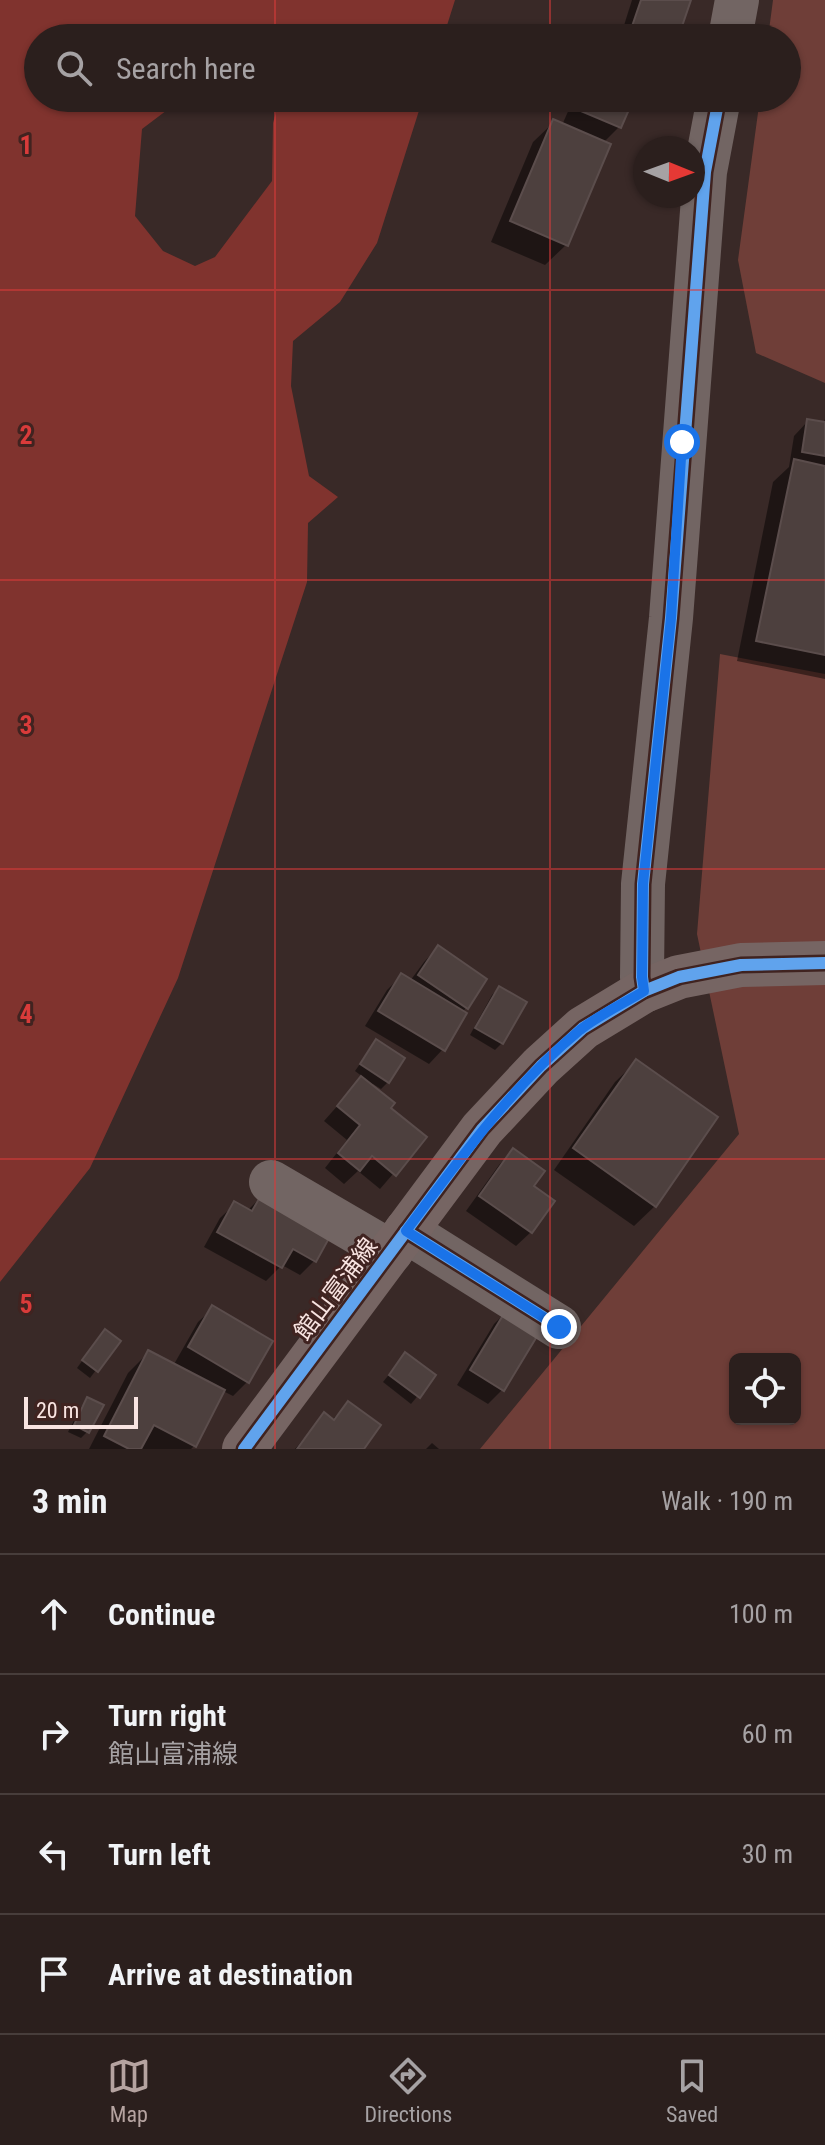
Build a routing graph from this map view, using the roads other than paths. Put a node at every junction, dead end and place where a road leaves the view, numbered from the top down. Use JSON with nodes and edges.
{"nodes":[{"id":1,"x":737,"y":0,"type":"edge"},
{"id":2,"x":733,"y":24,"type":"edge"},
{"id":3,"x":716,"y":112,"type":"edge"},
{"id":4,"x":825,"y":963,"type":"edge"},
{"id":5,"x":644,"y":991,"type":"junction"},
{"id":6,"x":271,"y":1182,"type":"dead end"},
{"id":7,"x":398,"y":1242,"type":"junction"},
{"id":8,"x":559,"y":1327,"type":"dead end"},
{"id":9,"x":244,"y":1449,"type":"edge"}],
"edges":[{"from":1,"to":2,"type":"street"},
{"from":3,"to":5,"type":"street"},
{"from":4,"to":5,"type":"main road","name":"館山富浦線"},
{"from":5,"to":7,"type":"main road","name":"館山富浦線"},
{"from":6,"to":7,"type":"street"},
{"from":7,"to":8,"type":"street"},
{"from":7,"to":9,"type":"main road","name":"館山富浦線"}]}
